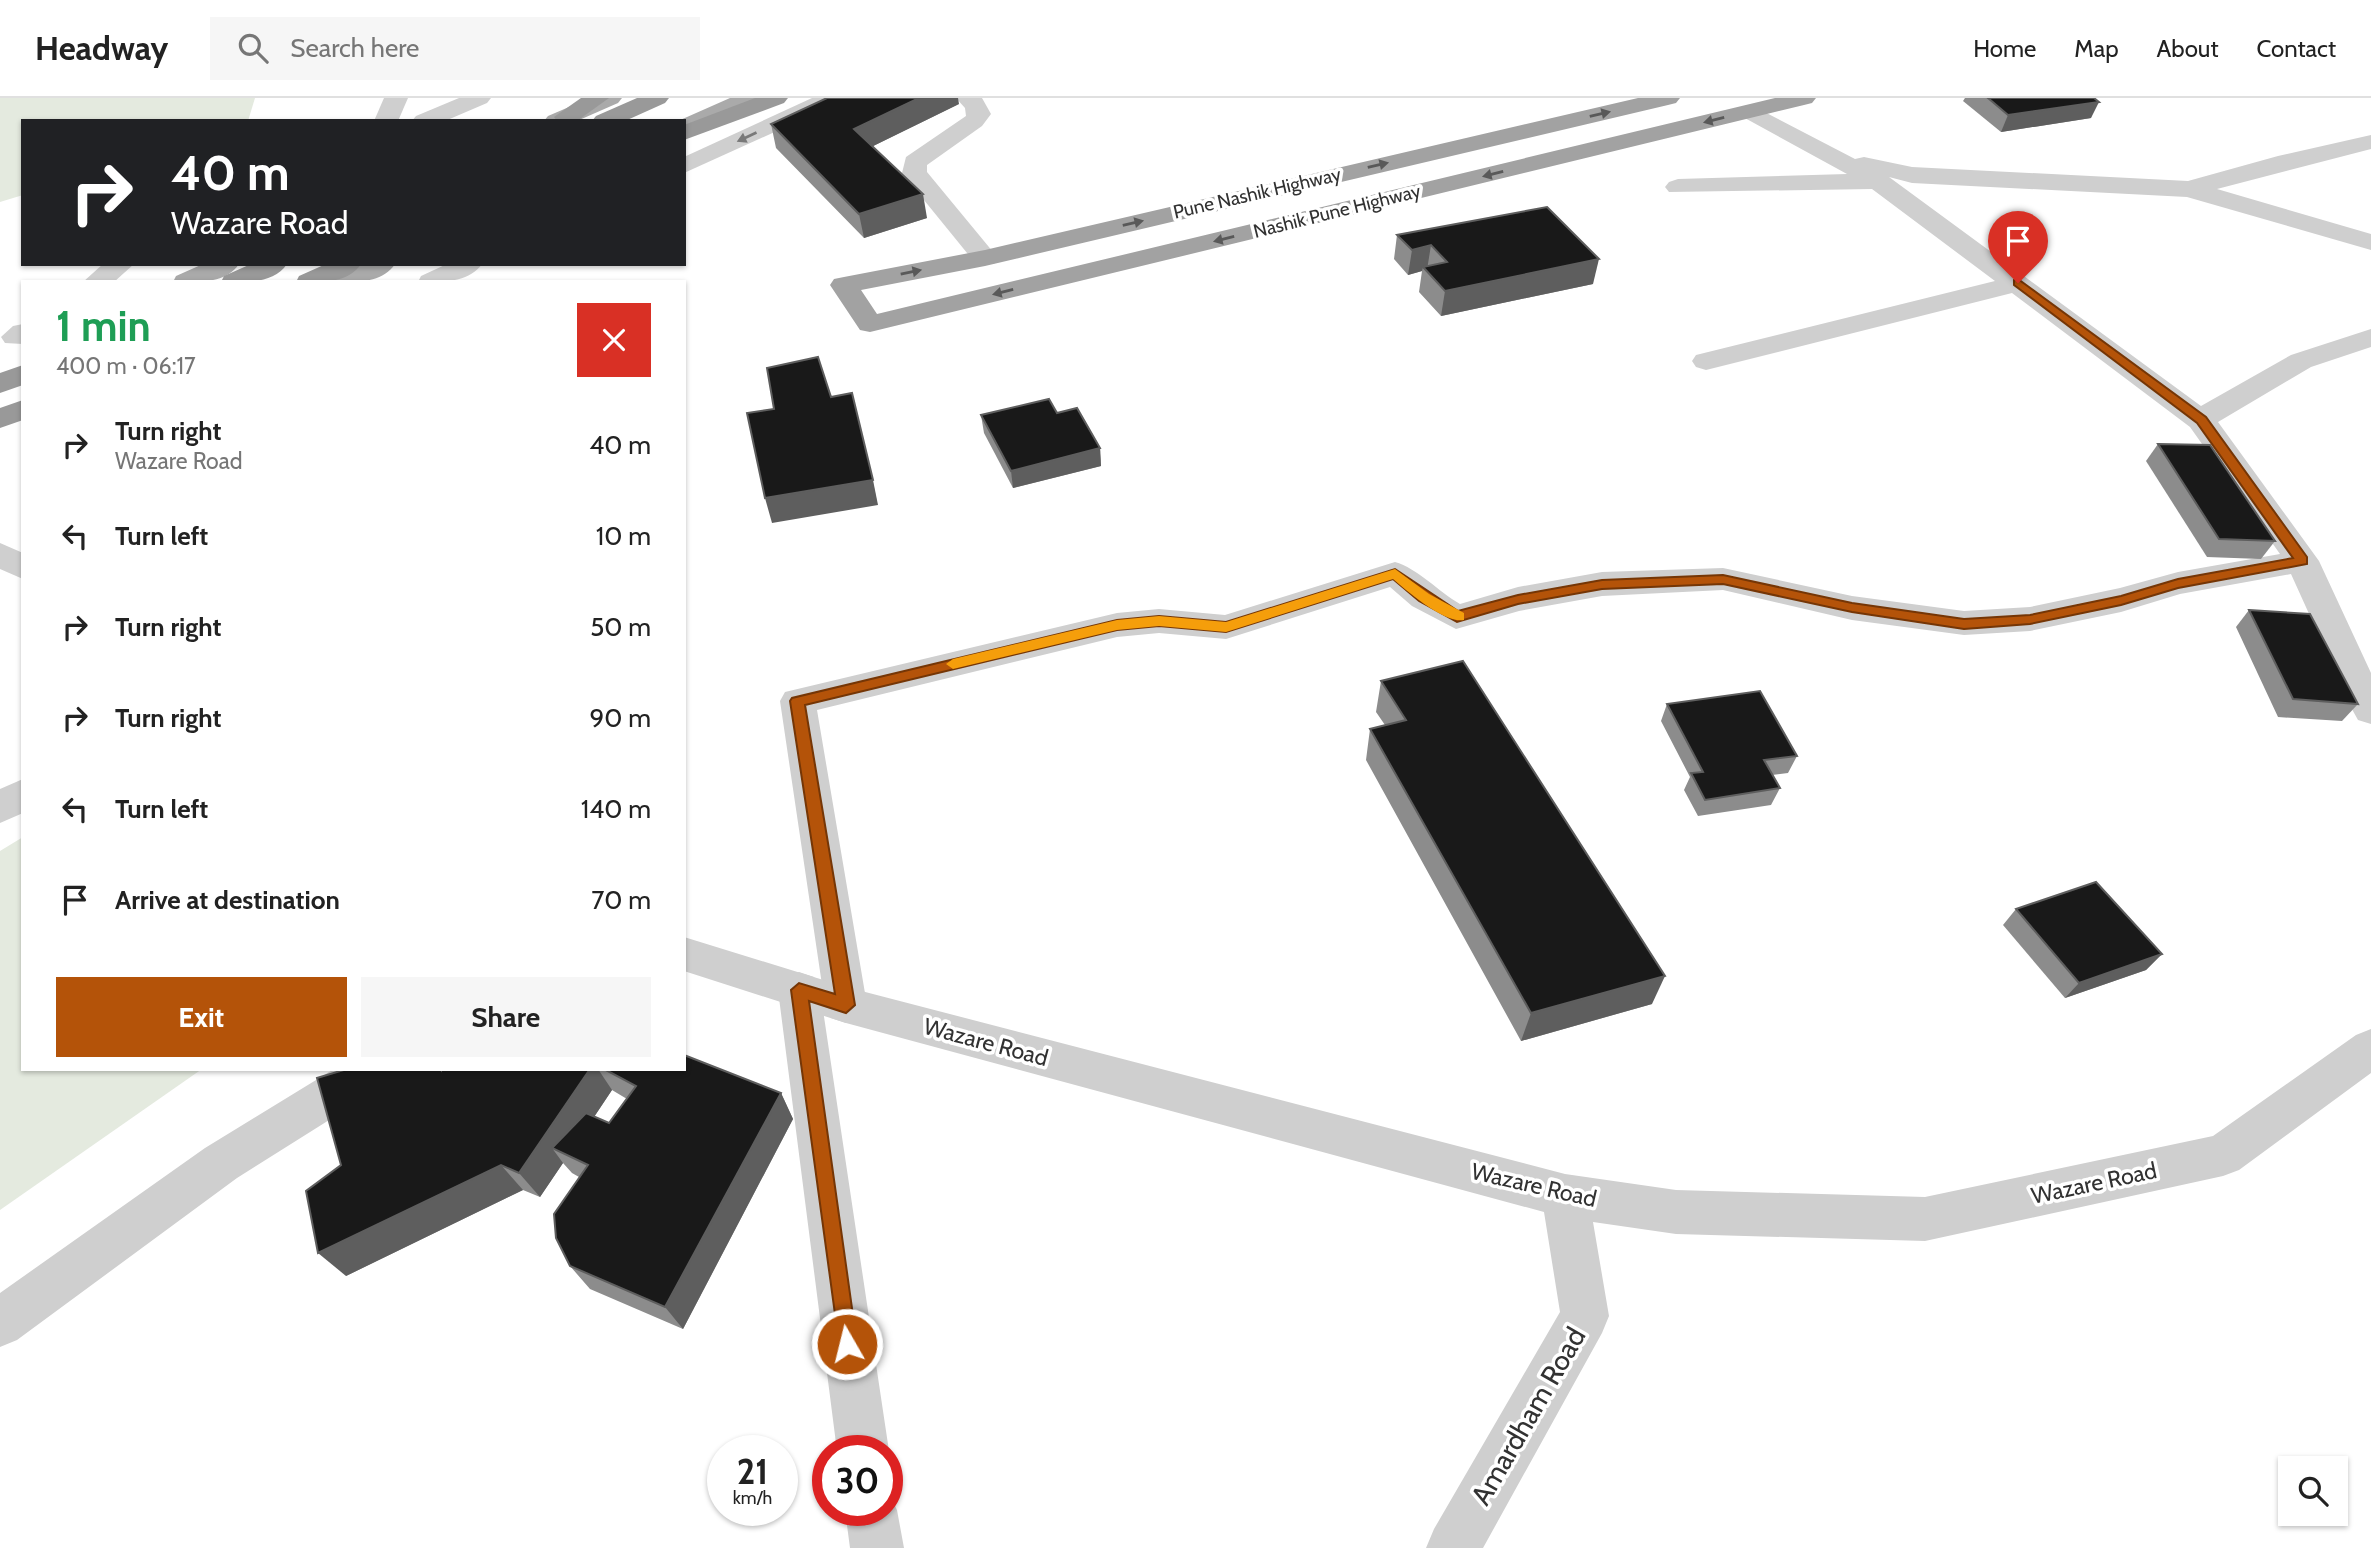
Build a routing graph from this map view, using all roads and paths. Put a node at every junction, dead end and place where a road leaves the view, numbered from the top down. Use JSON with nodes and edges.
{"nodes":[{"id":1,"x":396,"y":98,"type":"edge"},
{"id":2,"x":480,"y":98,"type":"edge"},
{"id":3,"x":597,"y":98,"type":"edge"},
{"id":4,"x":610,"y":98,"type":"edge"},
{"id":5,"x":657,"y":98,"type":"edge"},
{"id":6,"x":726,"y":98,"type":"edge"},
{"id":7,"x":750,"y":98,"type":"edge"},
{"id":8,"x":776,"y":98,"type":"edge"},
{"id":9,"x":831,"y":98,"type":"edge"},
{"id":10,"x":968,"y":98,"type":"edge"},
{"id":11,"x":1668,"y":98,"type":"edge"},
{"id":12,"x":1804,"y":98,"type":"edge"},
{"id":13,"x":1751,"y":111,"type":"junction"},
{"id":14,"x":387,"y":119,"type":"edge"},
{"id":15,"x":429,"y":119,"type":"edge"},
{"id":16,"x":561,"y":119,"type":"edge"},
{"id":17,"x":609,"y":119,"type":"edge"},
{"id":18,"x":679,"y":119,"type":"edge"},
{"id":19,"x":686,"y":126,"type":"edge"},
{"id":20,"x":686,"y":132,"type":"edge"},
{"id":21,"x":2371,"y":142,"type":"edge"},
{"id":22,"x":1834,"y":158,"type":"junction"},
{"id":23,"x":686,"y":165,"type":"edge"},
{"id":24,"x":1878,"y":181,"type":"junction"},
{"id":25,"x":1678,"y":187,"type":"dead end"},
{"id":26,"x":2189,"y":189,"type":"junction"},
{"id":27,"x":2371,"y":242,"type":"edge"},
{"id":28,"x":985,"y":258,"type":"junction"},
{"id":29,"x":118,"y":266,"type":"edge"},
{"id":30,"x":222,"y":266,"type":"edge"},
{"id":31,"x":270,"y":266,"type":"edge"},
{"id":32,"x":344,"y":266,"type":"edge"},
{"id":33,"x":378,"y":266,"type":"edge"},
{"id":34,"x":465,"y":266,"type":"edge"},
{"id":35,"x":99,"y":280,"type":"edge"},
{"id":36,"x":190,"y":280,"type":"edge"},
{"id":37,"x":238,"y":280,"type":"edge"},
{"id":38,"x":313,"y":280,"type":"edge"},
{"id":39,"x":347,"y":280,"type":"edge"},
{"id":40,"x":435,"y":280,"type":"edge"},
{"id":41,"x":2018,"y":283,"type":"junction"},
{"id":42,"x":844,"y":285,"type":"joint"},
{"id":43,"x":2371,"y":338,"type":"edge"},
{"id":44,"x":1706,"y":361,"type":"dead end"},
{"id":45,"x":21,"y":375,"type":"edge"},
{"id":46,"x":0,"y":384,"type":"edge"},
{"id":47,"x":21,"y":410,"type":"edge"},
{"id":48,"x":0,"y":419,"type":"edge"},
{"id":49,"x":2201,"y":420,"type":"junction"},
{"id":50,"x":0,"y":554,"type":"edge"},
{"id":51,"x":2302,"y":561,"type":"junction"},
{"id":52,"x":21,"y":567,"type":"edge"},
{"id":53,"x":2371,"y":711,"type":"edge"},
{"id":54,"x":21,"y":795,"type":"edge"},
{"id":55,"x":0,"y":807,"type":"edge"},
{"id":56,"x":686,"y":955,"type":"edge"},
{"id":57,"x":799,"y":990,"type":"junction"},
{"id":58,"x":846,"y":1005,"type":"junction"},
{"id":59,"x":2371,"y":1048,"type":"edge"},
{"id":60,"x":370,"y":1071,"type":"edge"},
{"id":61,"x":1565,"y":1196,"type":"junction"},
{"id":62,"x":0,"y":1323,"type":"edge"},
{"id":63,"x":861,"y":1435,"type":"edge"},
{"id":64,"x":874,"y":1526,"type":"edge"},
{"id":65,"x":877,"y":1548,"type":"edge"},
{"id":66,"x":1453,"y":1548,"type":"edge"}],
"edges":[{"from":1,"to":14,"type":"street"},
{"from":2,"to":15,"type":"street"},
{"from":3,"to":16,"type":"highway"},
{"from":4,"to":16,"type":"main road"},
{"from":5,"to":17,"type":"highway"},
{"from":6,"to":18,"type":"highway"},
{"from":7,"to":19,"type":"main road"},
{"from":8,"to":20,"type":"highway"},
{"from":9,"to":23,"type":"street","one_way":true},
{"from":10,"to":28,"type":"street"},
{"from":28,"to":11,"type":"highway","name":"Pune Nashik Highway","one_way":true},
{"from":12,"to":13,"type":"highway","name":"Nashik Pune Highway"},
{"from":13,"to":22,"type":"street"},
{"from":13,"to":42,"type":"highway","name":"Nashik Pune Highway","one_way":true},
{"from":21,"to":26,"type":"street"},
{"from":22,"to":24,"type":"street"},
{"from":22,"to":26,"type":"street"},
{"from":24,"to":25,"type":"street"},
{"from":24,"to":41,"type":"street"},
{"from":26,"to":27,"type":"street"},
{"from":42,"to":28,"type":"highway","name":"Pune Nashik Highway","one_way":true},
{"from":29,"to":35,"type":"street"},
{"from":30,"to":36,"type":"main road"},
{"from":31,"to":37,"type":"highway"},
{"from":32,"to":38,"type":"highway"},
{"from":33,"to":39,"type":"main road"},
{"from":34,"to":40,"type":"street"},
{"from":41,"to":44,"type":"street"},
{"from":41,"to":49,"type":"street"},
{"from":43,"to":49,"type":"street"},
{"from":45,"to":46,"type":"highway"},
{"from":47,"to":48,"type":"highway"},
{"from":49,"to":51,"type":"street"},
{"from":50,"to":52,"type":"street"},
{"from":51,"to":53,"type":"street"},
{"from":51,"to":58,"type":"street"},
{"from":54,"to":55,"type":"street"},
{"from":56,"to":57,"type":"street","name":"Wazare Road"},
{"from":57,"to":58,"type":"street","name":"Wazare Road"},
{"from":57,"to":63,"type":"street"},
{"from":58,"to":61,"type":"street","name":"Wazare Road"},
{"from":59,"to":61,"type":"street","name":"Wazare Road"},
{"from":60,"to":62,"type":"street"},
{"from":61,"to":66,"type":"street","name":"Amardham Road"},
{"from":64,"to":65,"type":"street"}]}
